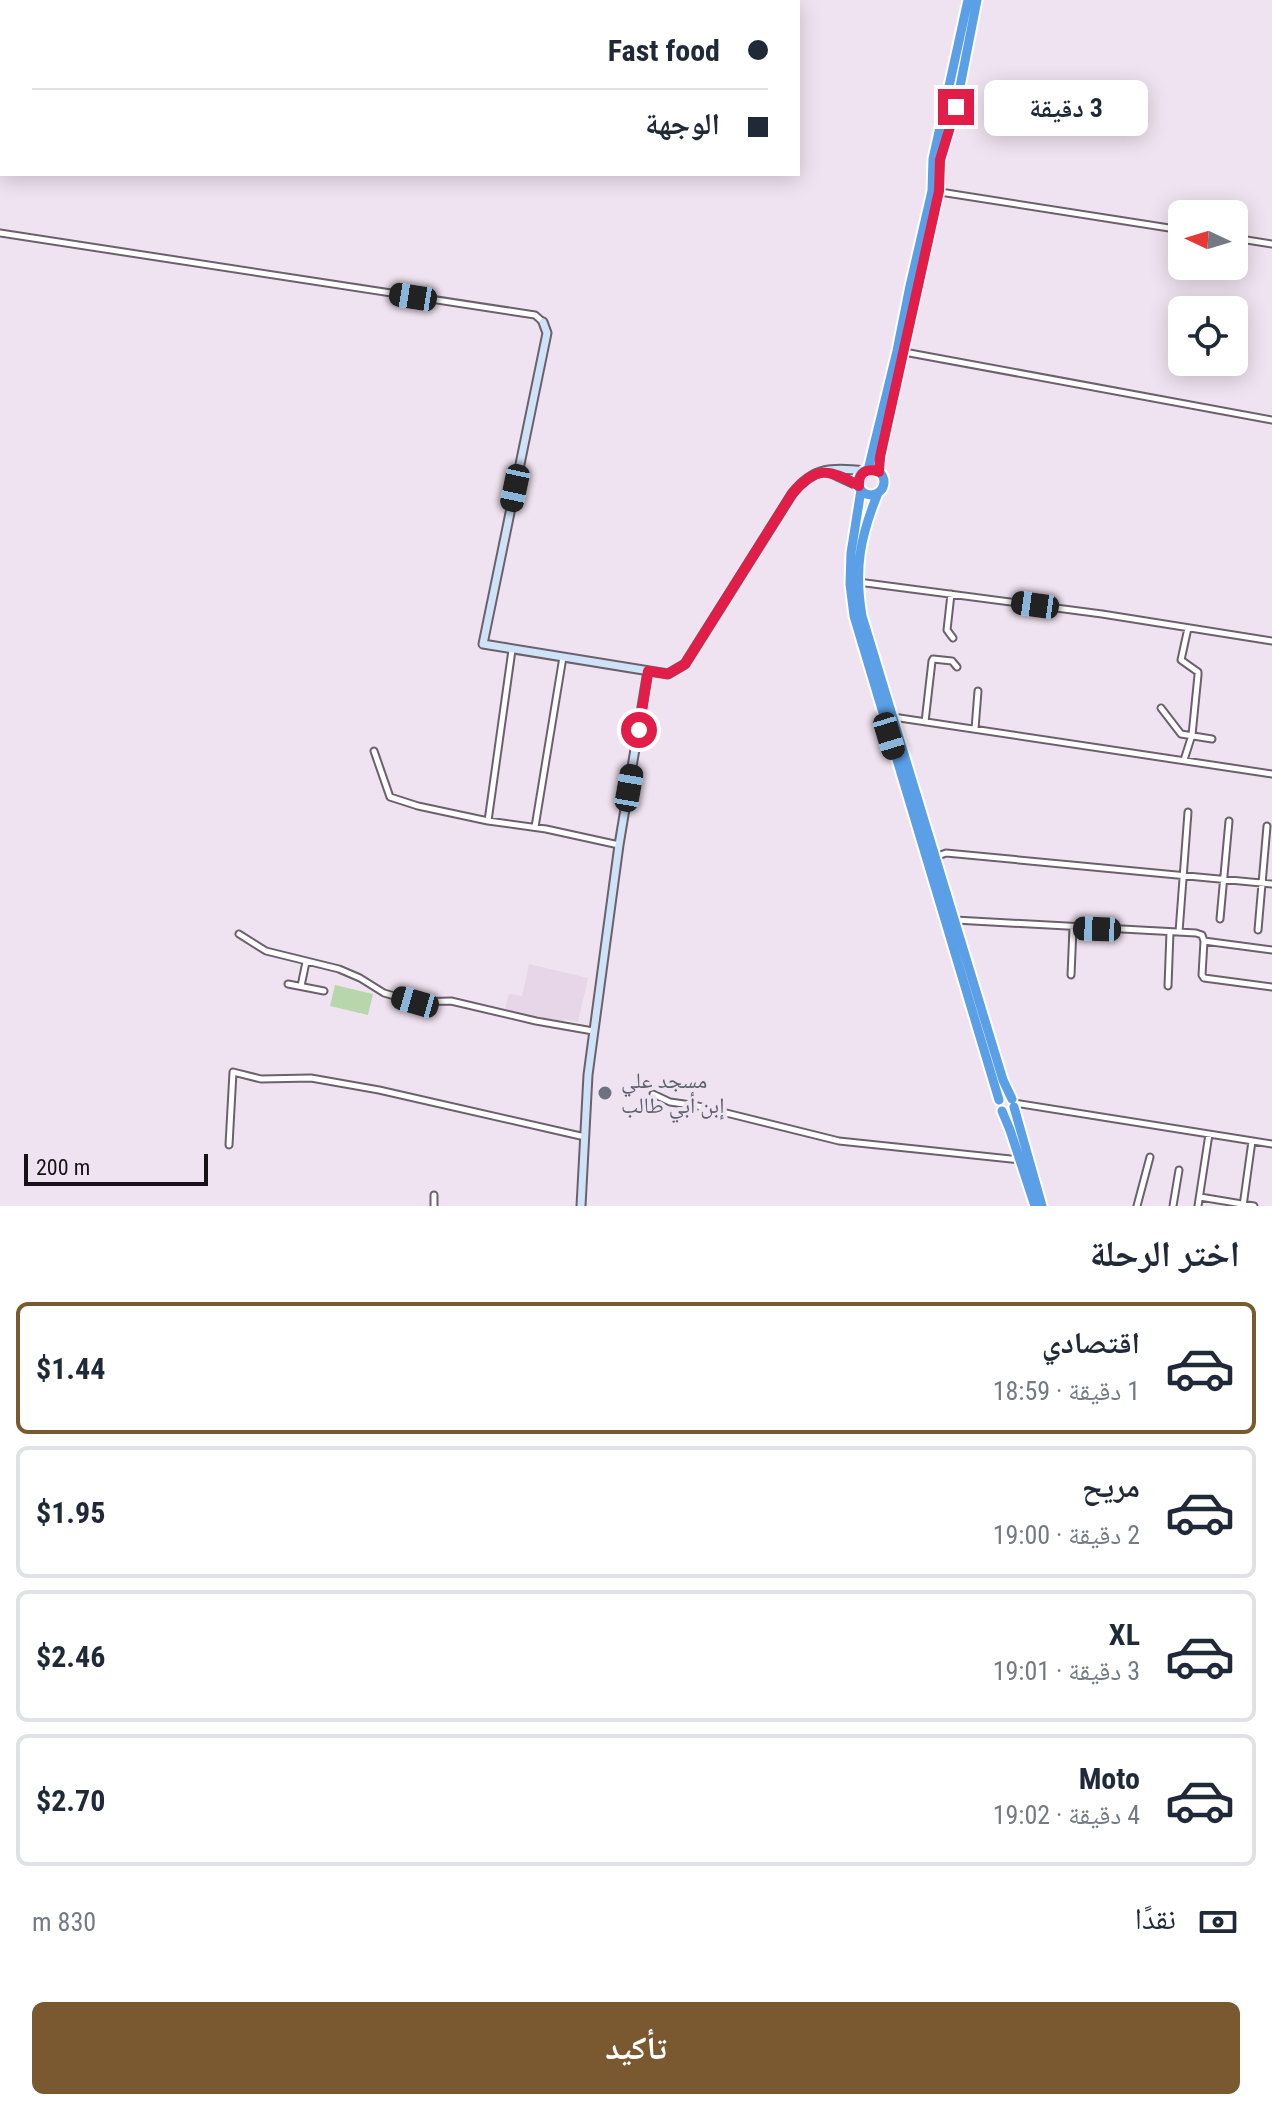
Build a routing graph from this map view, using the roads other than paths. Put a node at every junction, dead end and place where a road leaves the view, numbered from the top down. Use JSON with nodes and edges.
{"nodes":[{"id":1,"x":968,"y":0,"type":"edge"},
{"id":2,"x":977,"y":0,"type":"edge"},
{"id":3,"x":939,"y":191,"type":"junction"},
{"id":4,"x":1168,"y":228,"type":"edge"},
{"id":5,"x":0,"y":233,"type":"edge"},
{"id":6,"x":1248,"y":240,"type":"edge"},
{"id":7,"x":1272,"y":244,"type":"edge"},
{"id":8,"x":543,"y":322,"type":"joint"},
{"id":9,"x":904,"y":352,"type":"junction"},
{"id":10,"x":1272,"y":420,"type":"edge"},
{"id":11,"x":827,"y":471,"type":"junction"},
{"id":12,"x":866,"y":471,"type":"junction"},
{"id":13,"x":879,"y":472,"type":"junction"},
{"id":14,"x":860,"y":488,"type":"junction"},
{"id":15,"x":878,"y":493,"type":"junction"},
{"id":16,"x":858,"y":582,"type":"junction"},
{"id":17,"x":951,"y":594,"type":"junction"},
{"id":18,"x":1188,"y":628,"type":"junction"},
{"id":19,"x":953,"y":638,"type":"dead end"},
{"id":20,"x":1272,"y":641,"type":"edge"},
{"id":21,"x":512,"y":650,"type":"junction"},
{"id":22,"x":563,"y":657,"type":"junction"},
{"id":23,"x":957,"y":667,"type":"dead end"},
{"id":24,"x":648,"y":671,"type":"junction"},
{"id":25,"x":978,"y":691,"type":"dead end"},
{"id":26,"x":1161,"y":708,"type":"dead end"},
{"id":27,"x":892,"y":717,"type":"junction"},
{"id":28,"x":925,"y":722,"type":"junction"},
{"id":29,"x":975,"y":729,"type":"junction"},
{"id":30,"x":1192,"y":735,"type":"junction"},
{"id":31,"x":1212,"y":739,"type":"dead end"},
{"id":32,"x":374,"y":751,"type":"dead end"},
{"id":33,"x":1184,"y":760,"type":"junction"},
{"id":34,"x":1272,"y":774,"type":"edge"},
{"id":35,"x":1188,"y":812,"type":"dead end"},
{"id":36,"x":488,"y":821,"type":"junction"},
{"id":37,"x":1229,"y":821,"type":"dead end"},
{"id":38,"x":1267,"y":826,"type":"dead end"},
{"id":39,"x":535,"y":827,"type":"junction"},
{"id":40,"x":619,"y":845,"type":"junction"},
{"id":41,"x":935,"y":858,"type":"junction"},
{"id":42,"x":1183,"y":875,"type":"junction"},
{"id":43,"x":1223,"y":879,"type":"junction"},
{"id":44,"x":1262,"y":883,"type":"junction"},
{"id":45,"x":1272,"y":884,"type":"edge"},
{"id":46,"x":1220,"y":919,"type":"dead end"},
{"id":47,"x":954,"y":920,"type":"junction"},
{"id":48,"x":1073,"y":928,"type":"junction"},
{"id":49,"x":1258,"y":930,"type":"dead end"},
{"id":50,"x":1170,"y":932,"type":"junction"},
{"id":51,"x":1179,"y":932,"type":"junction"},
{"id":52,"x":239,"y":934,"type":"dead end"},
{"id":53,"x":1204,"y":941,"type":"junction"},
{"id":54,"x":1272,"y":950,"type":"edge"},
{"id":55,"x":306,"y":962,"type":"junction"},
{"id":56,"x":1071,"y":975,"type":"dead end"},
{"id":57,"x":288,"y":984,"type":"dead end"},
{"id":58,"x":301,"y":986,"type":"junction"},
{"id":59,"x":1168,"y":986,"type":"dead end"},
{"id":60,"x":1272,"y":987,"type":"edge"},
{"id":61,"x":324,"y":991,"type":"dead end"},
{"id":62,"x":594,"y":1031,"type":"junction"},
{"id":63,"x":653,"y":1094,"type":"dead end"},
{"id":64,"x":999,"y":1100,"type":"junction"},
{"id":65,"x":1013,"y":1103,"type":"junction"},
{"id":66,"x":1002,"y":1111,"type":"junction"},
{"id":67,"x":1209,"y":1134,"type":"junction"},
{"id":68,"x":585,"y":1137,"type":"junction"},
{"id":69,"x":1252,"y":1141,"type":"junction"},
{"id":70,"x":1272,"y":1144,"type":"edge"},
{"id":71,"x":229,"y":1145,"type":"dead end"},
{"id":72,"x":1150,"y":1157,"type":"dead end"},
{"id":73,"x":1020,"y":1160,"type":"junction"},
{"id":74,"x":1179,"y":1170,"type":"dead end"},
{"id":75,"x":434,"y":1195,"type":"dead end"},
{"id":76,"x":1199,"y":1197,"type":"junction"},
{"id":77,"x":1243,"y":1205,"type":"edge"},
{"id":78,"x":434,"y":1206,"type":"edge"},
{"id":79,"x":581,"y":1206,"type":"edge"},
{"id":80,"x":1035,"y":1206,"type":"edge"},
{"id":81,"x":1042,"y":1206,"type":"edge"},
{"id":82,"x":1137,"y":1206,"type":"edge"},
{"id":83,"x":1173,"y":1206,"type":"edge"},
{"id":84,"x":1198,"y":1206,"type":"edge"},
{"id":85,"x":1254,"y":1206,"type":"edge"}],
"edges":[{"from":1,"to":12,"type":"highway"},
{"from":2,"to":3,"type":"highway"},
{"from":3,"to":4,"type":"street"},
{"from":3,"to":9,"type":"highway"},
{"from":5,"to":8,"type":"street"},
{"from":6,"to":7,"type":"street"},
{"from":8,"to":21,"type":"main road"},
{"from":9,"to":10,"type":"street"},
{"from":9,"to":13,"type":"highway"},
{"from":11,"to":12,"type":"main road"},
{"from":11,"to":14,"type":"main road"},
{"from":11,"to":24,"type":"main road"},
{"from":12,"to":13,"type":"highway"},
{"from":12,"to":14,"type":"highway"},
{"from":13,"to":15,"type":"highway"},
{"from":14,"to":15,"type":"highway"},
{"from":14,"to":64,"type":"highway"},
{"from":15,"to":16,"type":"highway"},
{"from":16,"to":17,"type":"street"},
{"from":16,"to":27,"type":"highway"},
{"from":17,"to":18,"type":"street"},
{"from":17,"to":19,"type":"street"},
{"from":18,"to":20,"type":"street"},
{"from":18,"to":30,"type":"street"},
{"from":21,"to":22,"type":"main road"},
{"from":21,"to":36,"type":"street"},
{"from":22,"to":24,"type":"main road"},
{"from":22,"to":39,"type":"street"},
{"from":23,"to":28,"type":"street"},
{"from":24,"to":40,"type":"main road"},
{"from":25,"to":29,"type":"street"},
{"from":26,"to":30,"type":"street"},
{"from":27,"to":28,"type":"street"},
{"from":27,"to":41,"type":"highway"},
{"from":28,"to":29,"type":"street"},
{"from":29,"to":33,"type":"street"},
{"from":30,"to":31,"type":"street"},
{"from":30,"to":33,"type":"street"},
{"from":32,"to":36,"type":"street"},
{"from":33,"to":34,"type":"street"},
{"from":35,"to":42,"type":"street"},
{"from":36,"to":39,"type":"street"},
{"from":37,"to":43,"type":"street"},
{"from":38,"to":44,"type":"street"},
{"from":39,"to":40,"type":"street"},
{"from":40,"to":62,"type":"main road"},
{"from":41,"to":42,"type":"street"},
{"from":41,"to":47,"type":"highway"},
{"from":42,"to":43,"type":"street"},
{"from":42,"to":51,"type":"street"},
{"from":43,"to":44,"type":"street"},
{"from":43,"to":46,"type":"street"},
{"from":44,"to":45,"type":"street"},
{"from":44,"to":49,"type":"street"},
{"from":47,"to":48,"type":"street"},
{"from":47,"to":65,"type":"highway"},
{"from":48,"to":50,"type":"street"},
{"from":48,"to":56,"type":"street"},
{"from":50,"to":51,"type":"street"},
{"from":50,"to":59,"type":"street"},
{"from":51,"to":53,"type":"street"},
{"from":52,"to":55,"type":"street"},
{"from":53,"to":54,"type":"street"},
{"from":53,"to":60,"type":"street"},
{"from":55,"to":58,"type":"street"},
{"from":55,"to":62,"type":"street"},
{"from":57,"to":58,"type":"street"},
{"from":58,"to":61,"type":"street"},
{"from":62,"to":68,"type":"main road"},
{"from":63,"to":73,"type":"street"},
{"from":64,"to":65,"type":"highway"},
{"from":64,"to":66,"type":"highway"},
{"from":65,"to":66,"type":"highway"},
{"from":65,"to":67,"type":"street"},
{"from":65,"to":81,"type":"highway"},
{"from":66,"to":73,"type":"highway"},
{"from":67,"to":69,"type":"street"},
{"from":67,"to":76,"type":"street"},
{"from":68,"to":71,"type":"street"},
{"from":68,"to":79,"type":"main road"},
{"from":69,"to":70,"type":"street"},
{"from":69,"to":77,"type":"street"},
{"from":72,"to":82,"type":"street"},
{"from":73,"to":80,"type":"highway"},
{"from":74,"to":83,"type":"street"},
{"from":75,"to":78,"type":"street"},
{"from":76,"to":77,"type":"street"},
{"from":76,"to":84,"type":"street"},
{"from":77,"to":85,"type":"street"}]}
